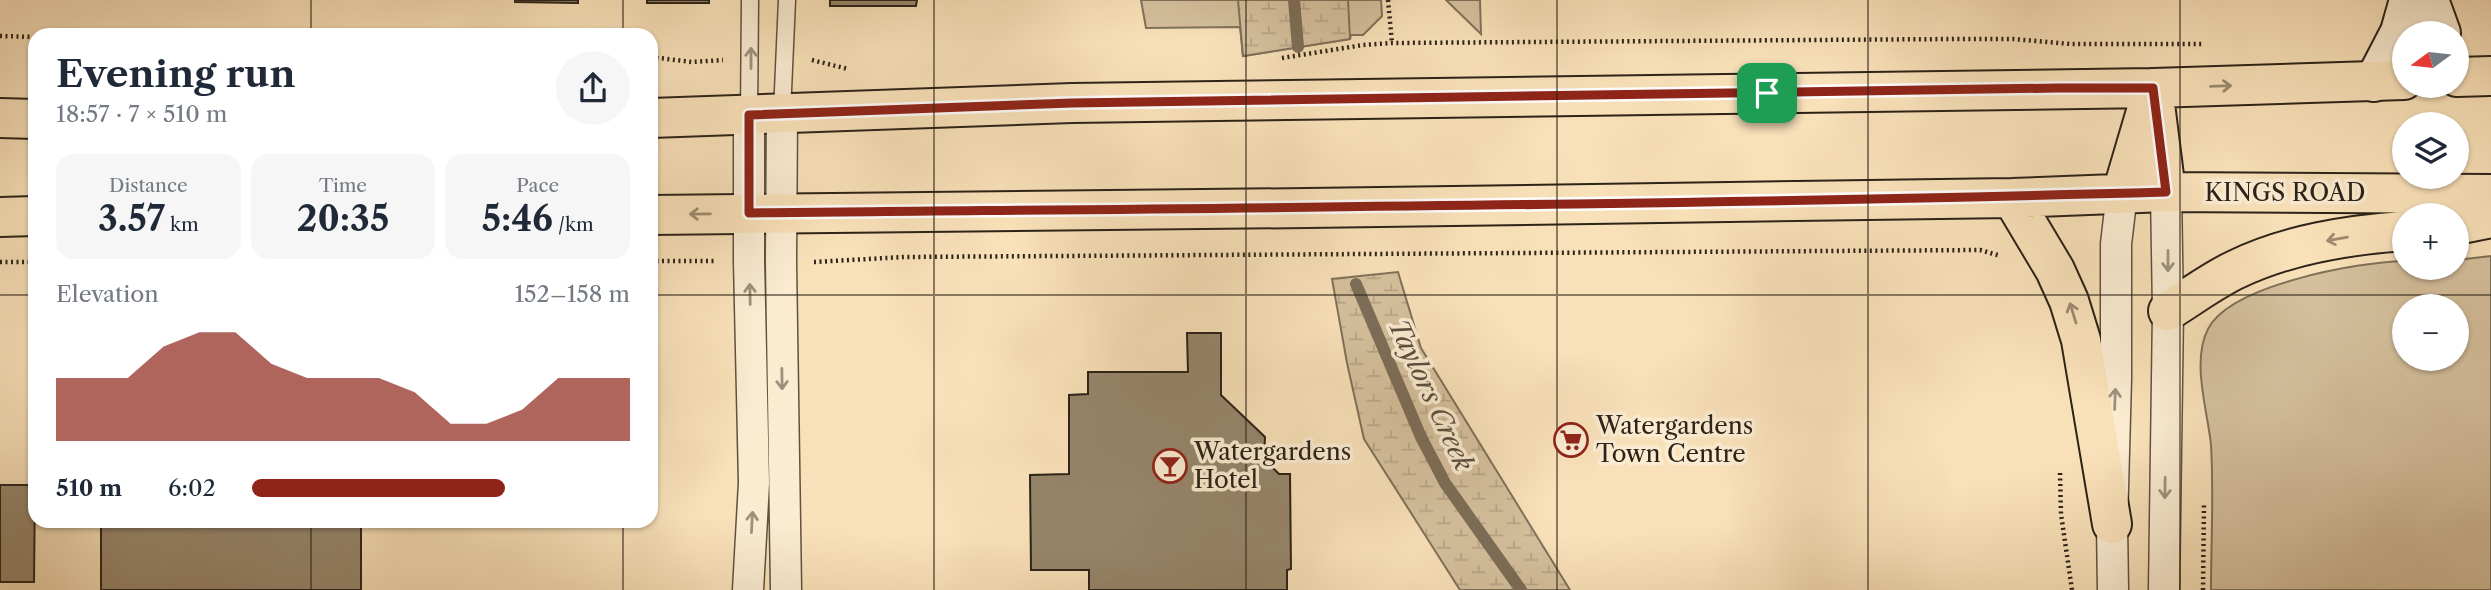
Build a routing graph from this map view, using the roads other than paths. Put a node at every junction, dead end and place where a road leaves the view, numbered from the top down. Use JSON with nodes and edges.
{"nodes":[{"id":1,"x":750,"y":0,"type":"edge"},
{"id":2,"x":787,"y":0,"type":"edge"},
{"id":3,"x":2409,"y":0,"type":"edge"},
{"id":4,"x":2429,"y":0,"type":"edge"},
{"id":5,"x":2437,"y":21,"type":"edge"},
{"id":6,"x":2389,"y":81,"type":"edge"},
{"id":7,"x":2153,"y":88,"type":"junction"},
{"id":8,"x":766,"y":115,"type":"junction"},
{"id":9,"x":0,"y":118,"type":"edge"},
{"id":10,"x":658,"y":118,"type":"edge"},
{"id":11,"x":28,"y":119,"type":"edge"},
{"id":12,"x":2166,"y":192,"type":"junction"},
{"id":13,"x":2122,"y":194,"type":"junction"},
{"id":14,"x":2491,"y":194,"type":"edge"},
{"id":15,"x":2012,"y":198,"type":"junction"},
{"id":16,"x":765,"y":213,"type":"junction"},
{"id":17,"x":658,"y":215,"type":"edge"},
{"id":18,"x":28,"y":216,"type":"edge"},
{"id":19,"x":0,"y":217,"type":"edge"},
{"id":20,"x":2491,"y":218,"type":"edge"},
{"id":21,"x":2469,"y":223,"type":"edge"},
{"id":22,"x":2392,"y":232,"type":"edge"},
{"id":23,"x":2168,"y":310,"type":"junction"},
{"id":24,"x":2112,"y":524,"type":"junction"},
{"id":25,"x":748,"y":590,"type":"edge"},
{"id":26,"x":786,"y":590,"type":"edge"},
{"id":27,"x":2113,"y":590,"type":"edge"},
{"id":28,"x":2164,"y":590,"type":"edge"}],
"edges":[{"from":8,"to":1,"type":"lane","one_way":true},
{"from":2,"to":8,"type":"lane"},
{"from":3,"to":6,"type":"street"},
{"from":4,"to":5,"type":"street"},
{"from":7,"to":6,"type":"main road","one_way":true},
{"from":7,"to":8,"type":"main road"},
{"from":7,"to":12,"type":"main road"},
{"from":7,"to":13,"type":"main road"},
{"from":8,"to":10,"type":"main road"},
{"from":8,"to":16,"type":"street"},
{"from":9,"to":11,"type":"main road"},
{"from":12,"to":13,"type":"main road","name":"KINGS ROAD"},
{"from":12,"to":14,"type":"main road","name":"KINGS ROAD"},
{"from":12,"to":23,"type":"street","one_way":true},
{"from":13,"to":15,"type":"main road","name":"KINGS ROAD"},
{"from":24,"to":13,"type":"street","one_way":true},
{"from":15,"to":16,"type":"main road","name":"KINGS ROAD"},
{"from":24,"to":15,"type":"main road","one_way":true},
{"from":16,"to":17,"type":"main road","name":"KINGS ROAD","one_way":true},
{"from":25,"to":16,"type":"street","one_way":true},
{"from":16,"to":26,"type":"street","one_way":true},
{"from":18,"to":19,"type":"main road"},
{"from":20,"to":21,"type":"main road"},
{"from":22,"to":23,"type":"main road","one_way":true},
{"from":23,"to":28,"type":"street","one_way":true},
{"from":24,"to":27,"type":"street"}]}
